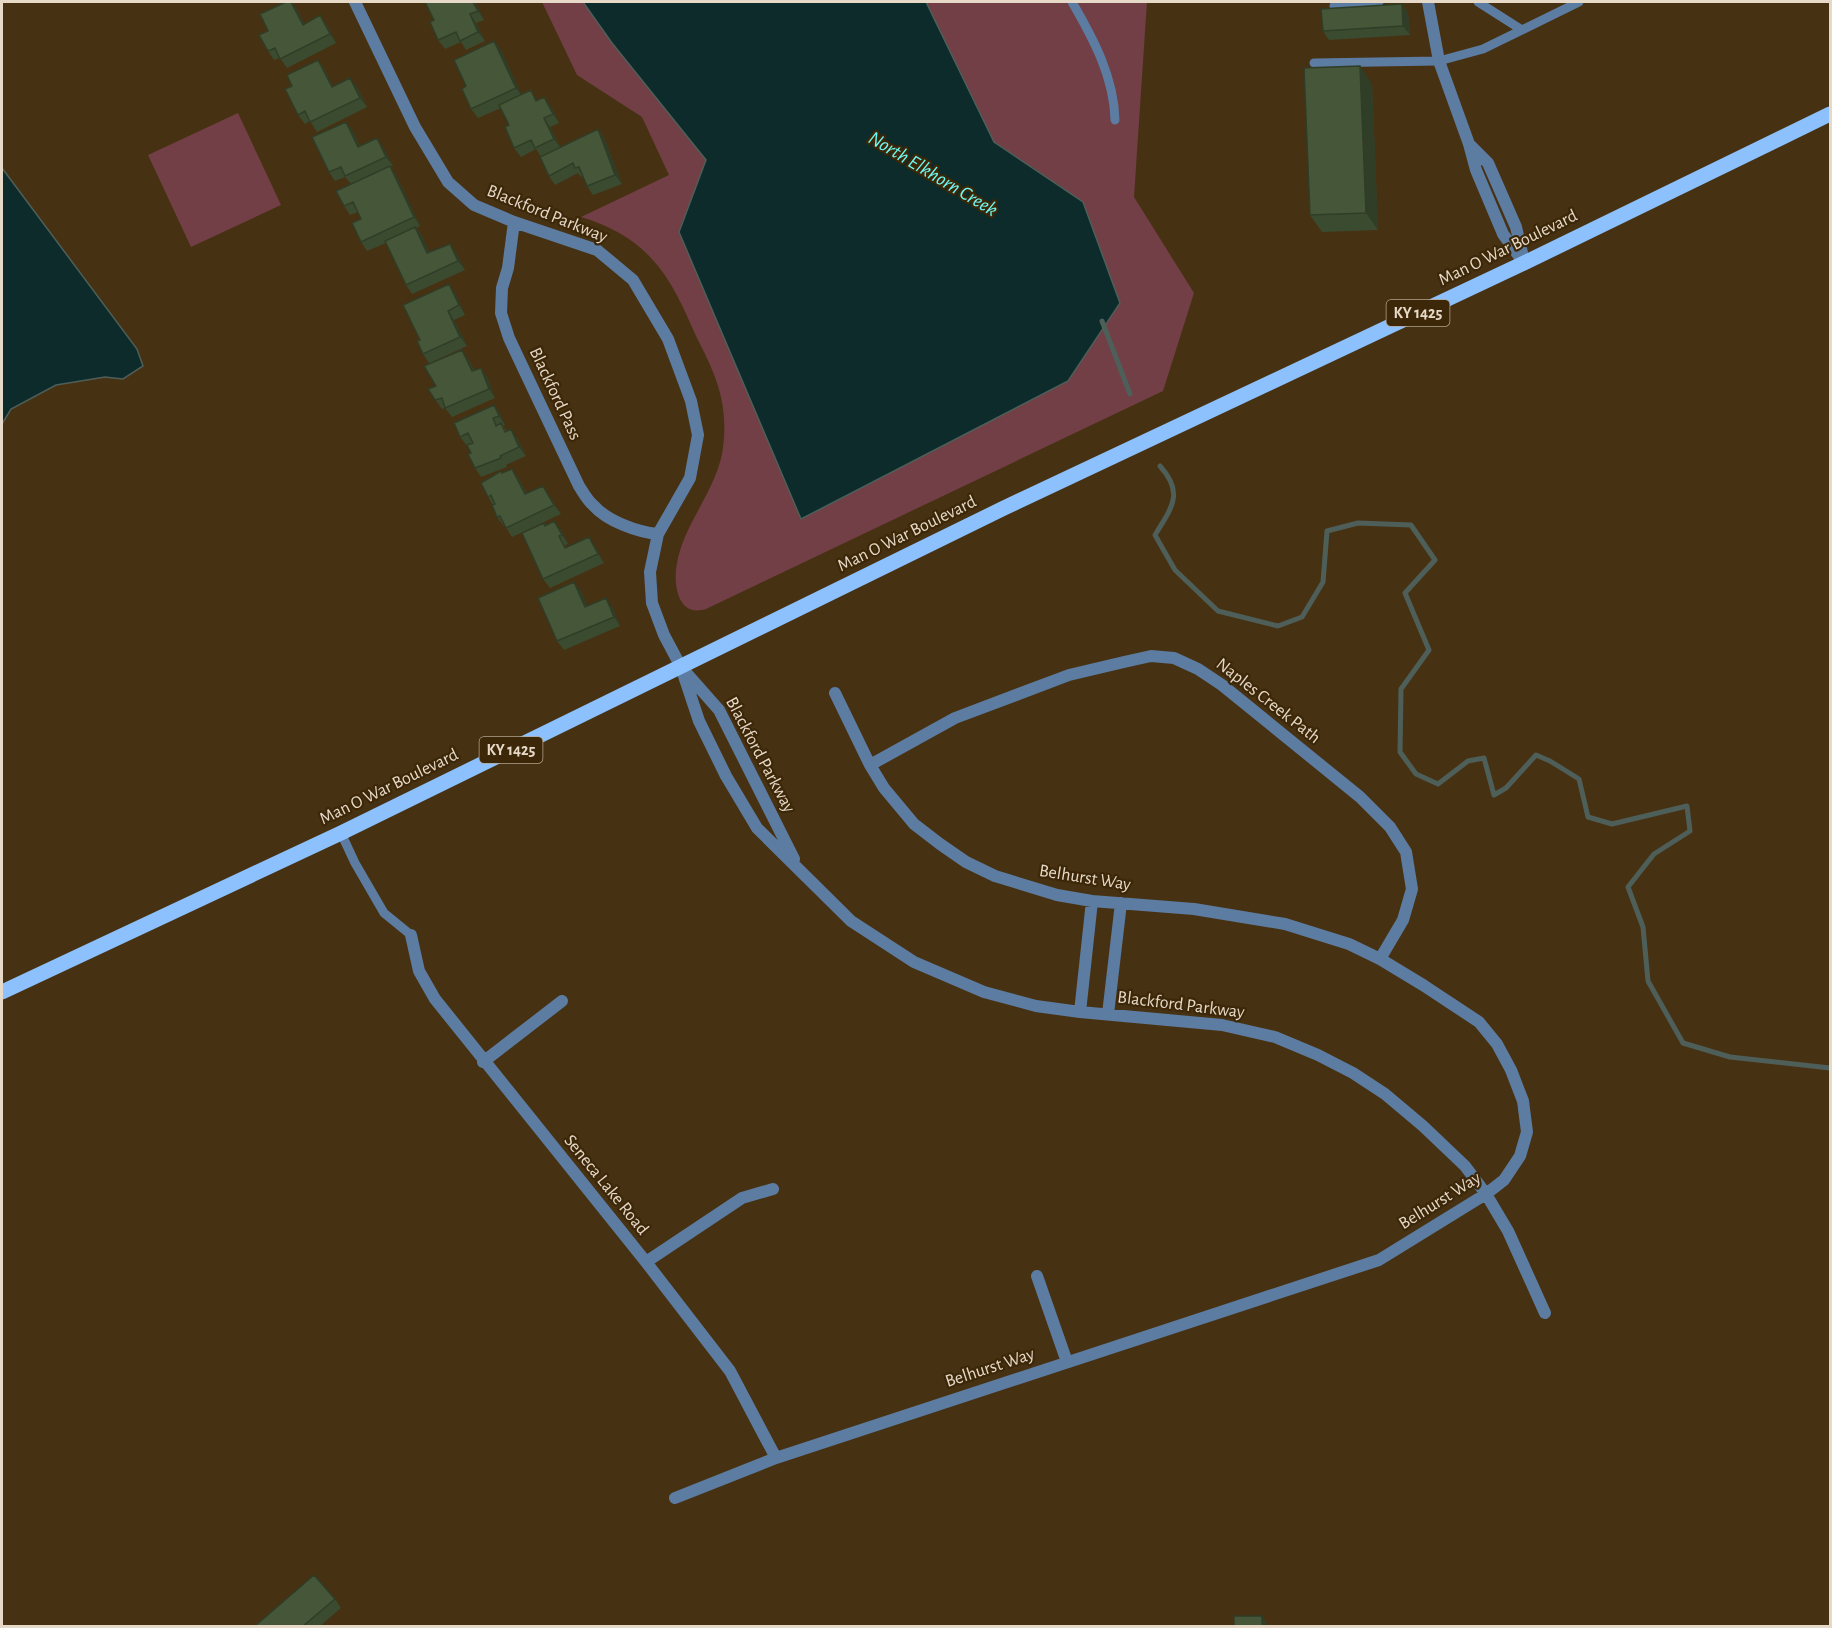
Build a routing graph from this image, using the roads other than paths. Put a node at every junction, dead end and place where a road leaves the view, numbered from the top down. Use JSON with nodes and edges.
{"nodes":[{"id":1,"x":356,"y":2,"type":"edge"},
{"id":2,"x":1072,"y":2,"type":"edge"},
{"id":3,"x":1379,"y":2,"type":"edge"},
{"id":4,"x":1428,"y":2,"type":"edge"},
{"id":5,"x":1478,"y":2,"type":"edge"},
{"id":6,"x":1579,"y":2,"type":"edge"},
{"id":7,"x":1334,"y":6,"type":"edge"},
{"id":8,"x":1522,"y":30,"type":"junction"},
{"id":9,"x":1439,"y":61,"type":"junction"},
{"id":10,"x":1314,"y":63,"type":"dead end"},
{"id":11,"x":1830,"y":114,"type":"edge"},
{"id":12,"x":1115,"y":120,"type":"dead end"},
{"id":13,"x":514,"y":222,"type":"junction"},
{"id":14,"x":1524,"y":263,"type":"junction"},
{"id":15,"x":658,"y":534,"type":"junction"},
{"id":16,"x":681,"y":667,"type":"junction"},
{"id":17,"x":835,"y":693,"type":"dead end"},
{"id":18,"x":870,"y":765,"type":"junction"},
{"id":19,"x":341,"y":833,"type":"junction"},
{"id":20,"x":798,"y":867,"type":"junction"},
{"id":21,"x":1092,"y":901,"type":"junction"},
{"id":22,"x":1121,"y":903,"type":"junction"},
{"id":23,"x":411,"y":935,"type":"joint"},
{"id":24,"x":1380,"y":959,"type":"junction"},
{"id":25,"x":2,"y":992,"type":"edge"},
{"id":26,"x":562,"y":1001,"type":"dead end"},
{"id":27,"x":1080,"y":1012,"type":"junction"},
{"id":28,"x":1108,"y":1014,"type":"junction"},
{"id":29,"x":483,"y":1062,"type":"junction"},
{"id":30,"x":773,"y":1190,"type":"dead end"},
{"id":31,"x":1486,"y":1194,"type":"junction"},
{"id":32,"x":646,"y":1262,"type":"junction"},
{"id":33,"x":1037,"y":1276,"type":"dead end"},
{"id":34,"x":1545,"y":1313,"type":"dead end"},
{"id":35,"x":1067,"y":1362,"type":"junction"},
{"id":36,"x":776,"y":1458,"type":"junction"},
{"id":37,"x":675,"y":1498,"type":"dead end"}],
"edges":[{"from":1,"to":13,"type":"street","name":"Blackford Parkway"},
{"from":2,"to":12,"type":"lane"},
{"from":3,"to":7,"type":"lane"},
{"from":4,"to":9,"type":"street"},
{"from":5,"to":8,"type":"lane"},
{"from":6,"to":8,"type":"lane"},
{"from":8,"to":9,"type":"lane"},
{"from":9,"to":10,"type":"lane"},
{"from":9,"to":14,"type":"street"},
{"from":11,"to":14,"type":"main road","name":"Man O War Boulevard","number":"KY 1425"},
{"from":13,"to":15,"type":"street","name":"Blackford Pass"},
{"from":13,"to":15,"type":"street","name":"Blackford Parkway"},
{"from":14,"to":16,"type":"main road","name":"Man O War Boulevard","number":"KY 1425"},
{"from":15,"to":16,"type":"street","name":"Blackford Parkway"},
{"from":16,"to":19,"type":"main road","name":"Man O War Boulevard","number":"KY 1425"},
{"from":16,"to":20,"type":"street","name":"Blackford Parkway"},
{"from":16,"to":20,"type":"street","name":"Blackford Parkway"},
{"from":17,"to":18,"type":"street","name":"Belhurst Way"},
{"from":18,"to":21,"type":"street","name":"Belhurst Way"},
{"from":18,"to":24,"type":"street","name":"Naples Creek Path"},
{"from":19,"to":23,"type":"lane"},
{"from":19,"to":25,"type":"main road","name":"Man O War Boulevard","number":"KY 1425"},
{"from":20,"to":27,"type":"street","name":"Blackford Parkway"},
{"from":21,"to":22,"type":"street","name":"Belhurst Way"},
{"from":21,"to":27,"type":"street"},
{"from":22,"to":24,"type":"street","name":"Belhurst Way"},
{"from":22,"to":28,"type":"street"},
{"from":23,"to":29,"type":"street","name":"Seneca Lake Road"},
{"from":24,"to":31,"type":"street","name":"Belhurst Way"},
{"from":26,"to":29,"type":"street"},
{"from":27,"to":28,"type":"street","name":"Blackford Parkway"},
{"from":28,"to":31,"type":"street","name":"Blackford Parkway"},
{"from":29,"to":32,"type":"street","name":"Seneca Lake Road"},
{"from":30,"to":32,"type":"street"},
{"from":31,"to":34,"type":"street","name":"Blackford Parkway"},
{"from":31,"to":35,"type":"street","name":"Belhurst Way"},
{"from":32,"to":36,"type":"street","name":"Seneca Lake Road"},
{"from":33,"to":35,"type":"street"},
{"from":35,"to":36,"type":"street","name":"Belhurst Way"},
{"from":36,"to":37,"type":"street","name":"Belhurst Way"}]}
